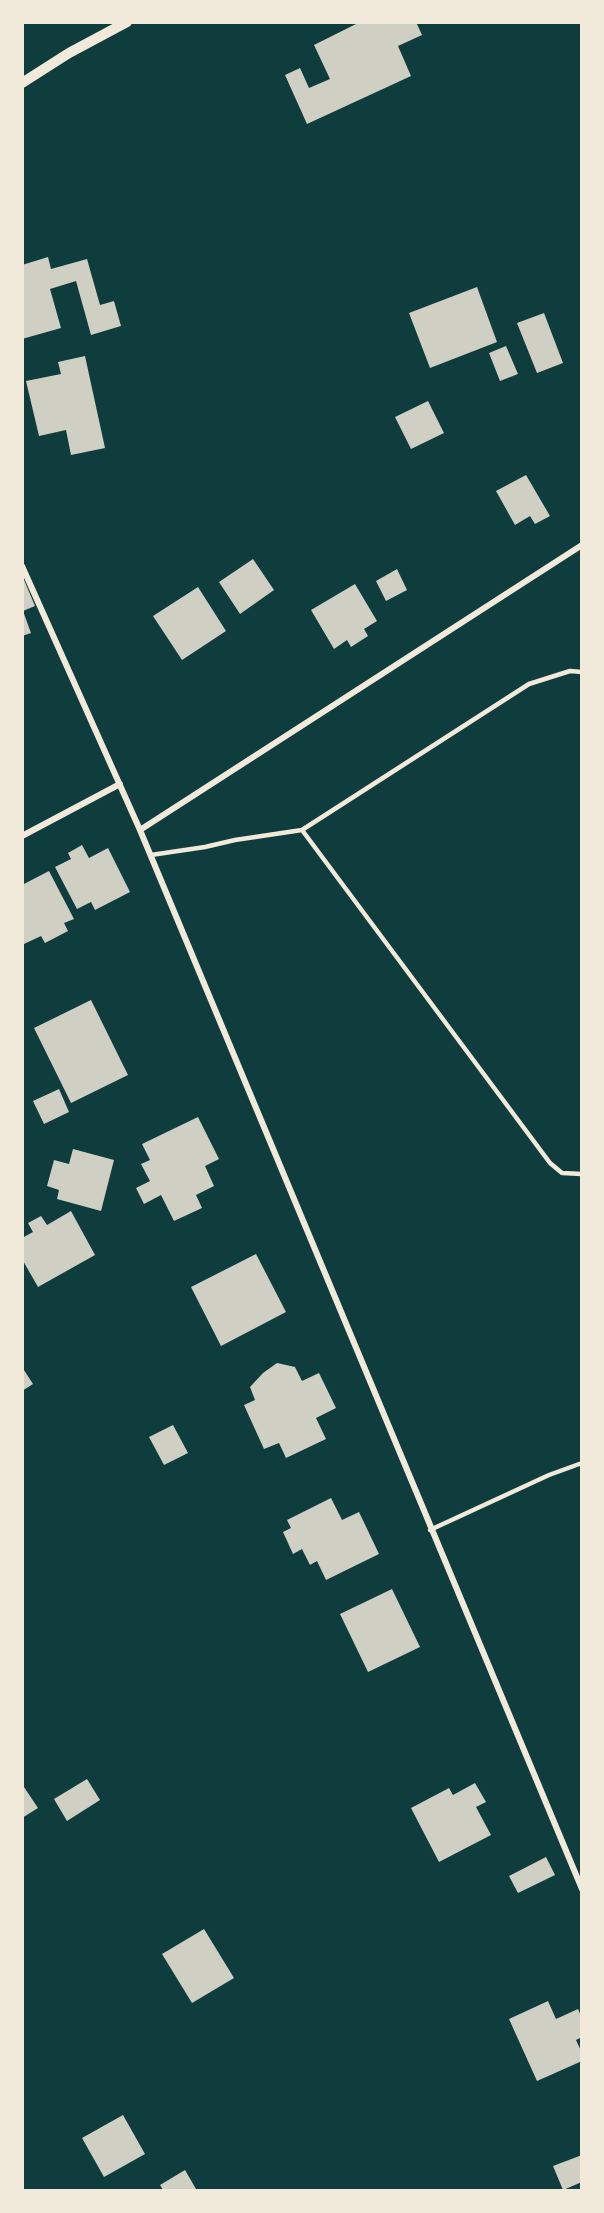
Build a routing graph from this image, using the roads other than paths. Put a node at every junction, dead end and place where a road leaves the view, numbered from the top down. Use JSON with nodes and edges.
{"nodes":[{"id":1,"x":128,"y":22,"type":"edge"},
{"id":2,"x":22,"y":83,"type":"edge"},
{"id":3,"x":582,"y":545,"type":"edge"},
{"id":4,"x":22,"y":566,"type":"edge"},
{"id":5,"x":582,"y":672,"type":"edge"},
{"id":6,"x":120,"y":784,"type":"junction"},
{"id":7,"x":140,"y":830,"type":"junction"},
{"id":8,"x":302,"y":830,"type":"junction"},
{"id":9,"x":22,"y":836,"type":"edge"},
{"id":10,"x":150,"y":855,"type":"junction"},
{"id":11,"x":582,"y":1174,"type":"edge"},
{"id":12,"x":582,"y":1463,"type":"edge"},
{"id":13,"x":430,"y":1530,"type":"junction"},
{"id":14,"x":582,"y":1889,"type":"edge"}],
"edges":[{"from":1,"to":2,"type":"street"},
{"from":3,"to":7,"type":"street"},
{"from":4,"to":6,"type":"street"},
{"from":5,"to":8,"type":"lane"},
{"from":6,"to":7,"type":"street"},
{"from":6,"to":9,"type":"street"},
{"from":7,"to":10,"type":"street"},
{"from":8,"to":10,"type":"lane"},
{"from":8,"to":11,"type":"lane"},
{"from":10,"to":13,"type":"street"},
{"from":12,"to":13,"type":"lane"},
{"from":13,"to":14,"type":"street"}]}
